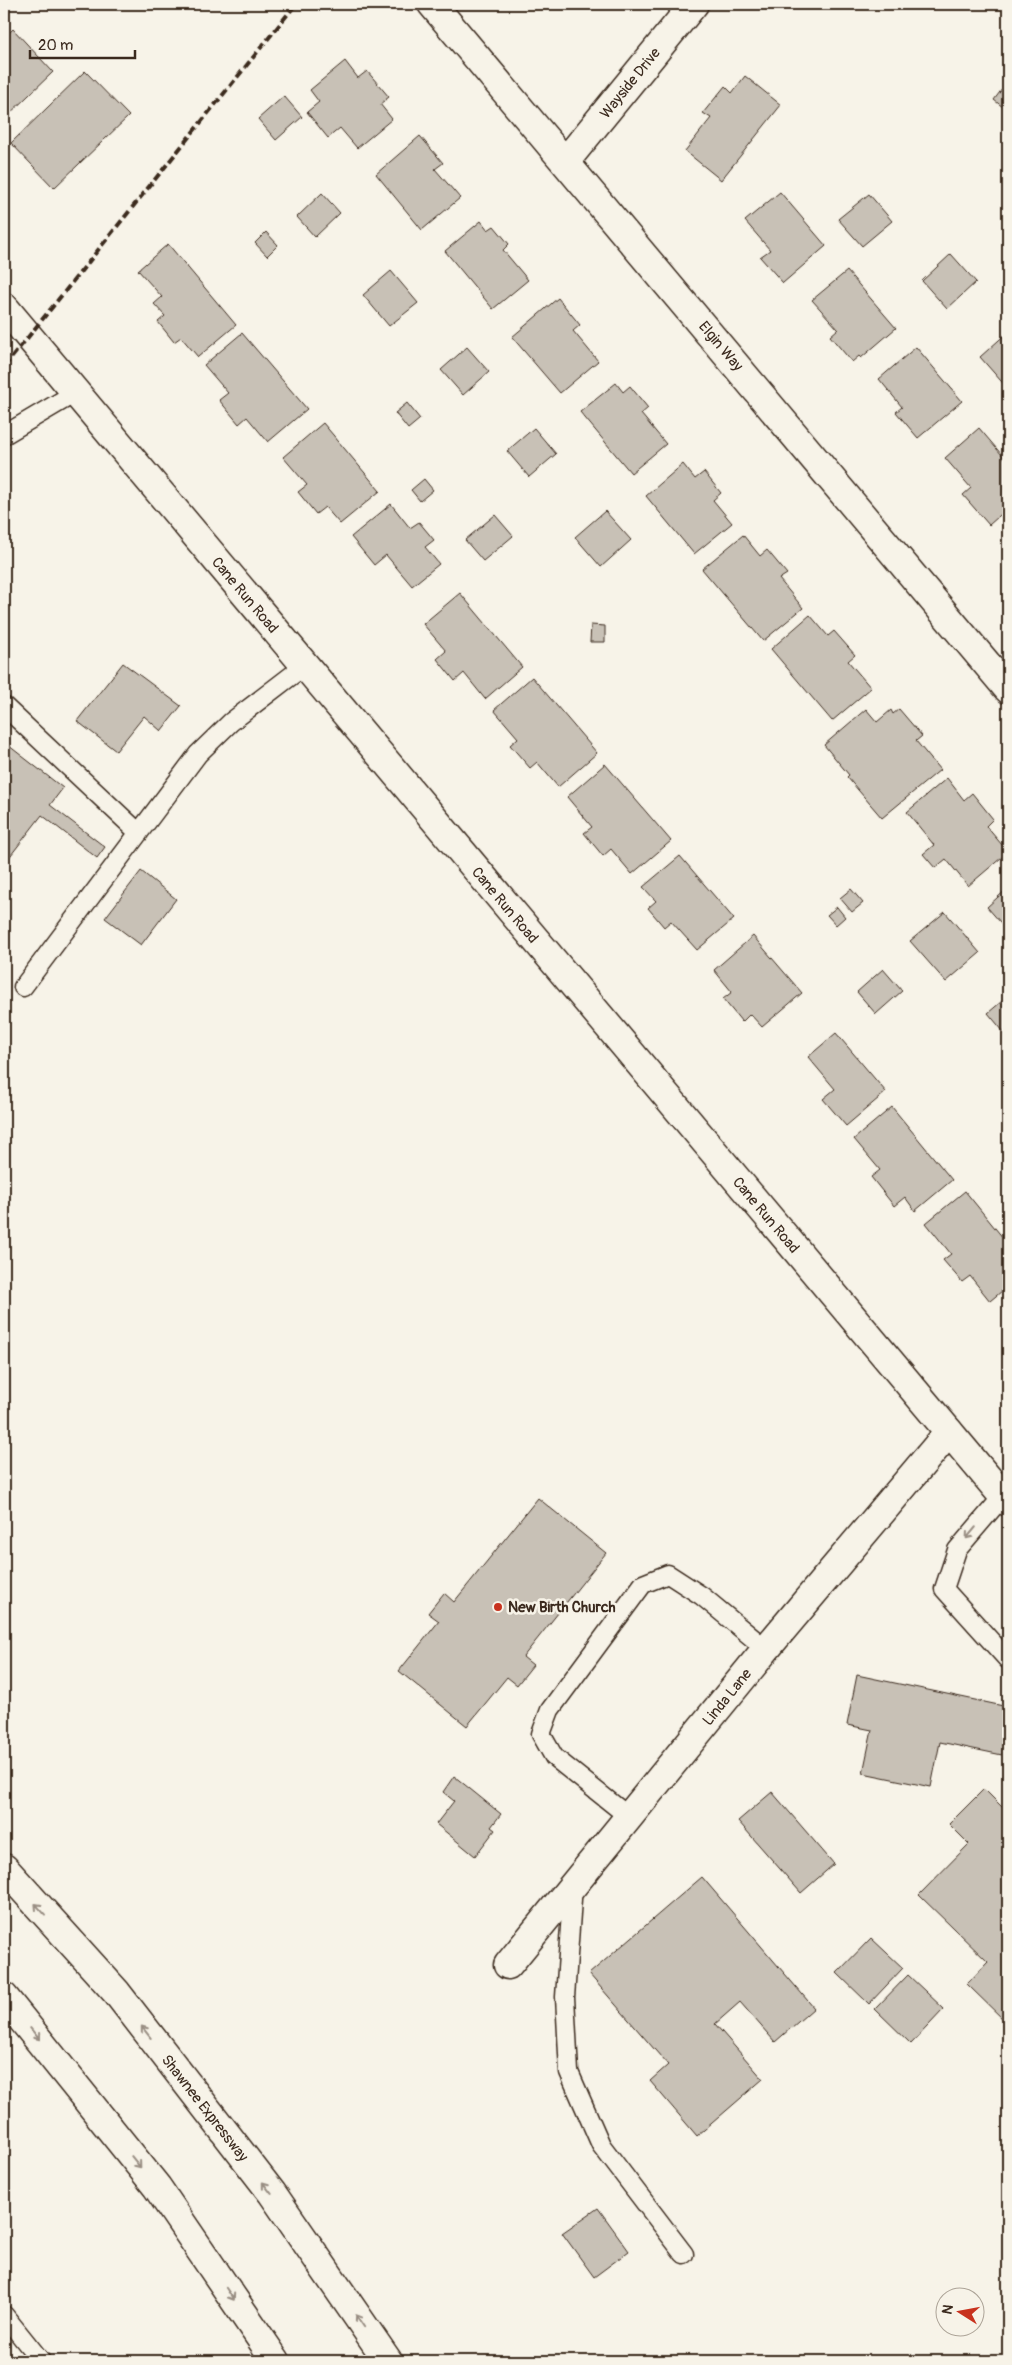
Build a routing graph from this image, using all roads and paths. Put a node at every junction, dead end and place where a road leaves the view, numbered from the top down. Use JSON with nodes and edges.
{"nodes":[{"id":1,"x":432,"y":4,"type":"edge"},
{"id":2,"x":694,"y":4,"type":"edge"},
{"id":3,"x":565,"y":162,"type":"junction"},
{"id":4,"x":4,"y":307,"type":"edge"},
{"id":5,"x":76,"y":393,"type":"junction"},
{"id":6,"x":4,"y":435,"type":"edge"},
{"id":7,"x":304,"y":666,"type":"junction"},
{"id":8,"x":1008,"y":689,"type":"edge"},
{"id":9,"x":4,"y":706,"type":"edge"},
{"id":10,"x":139,"y":833,"type":"junction"},
{"id":11,"x":23,"y":987,"type":"dead end"},
{"id":12,"x":949,"y":1432,"type":"junction"},
{"id":13,"x":1006,"y":1499,"type":"edge"},
{"id":14,"x":766,"y":1649,"type":"junction"},
{"id":15,"x":1008,"y":1660,"type":"edge"},
{"id":16,"x":629,"y":1817,"type":"junction"},
{"id":17,"x":4,"y":1868,"type":"edge"},
{"id":18,"x":574,"y":1885,"type":"junction"},
{"id":19,"x":508,"y":1965,"type":"dead end"},
{"id":20,"x":4,"y":1997,"type":"edge"},
{"id":21,"x":684,"y":2254,"type":"dead end"},
{"id":22,"x":4,"y":2315,"type":"edge"},
{"id":23,"x":41,"y":2361,"type":"edge"},
{"id":24,"x":276,"y":2361,"type":"edge"},
{"id":25,"x":388,"y":2361,"type":"edge"}],
"edges":[{"from":1,"to":3,"type":"main road","name":"Elgin Way"},
{"from":2,"to":3,"type":"main road","name":"Wayside Drive"},
{"from":3,"to":8,"type":"main road","name":"Elgin Way"},
{"from":4,"to":5,"type":"main road","name":"Cane Run Road"},
{"from":5,"to":6,"type":"lane"},
{"from":5,"to":7,"type":"main road","name":"Cane Run Road"},
{"from":7,"to":10,"type":"lane"},
{"from":7,"to":12,"type":"main road","name":"Cane Run Road"},
{"from":9,"to":10,"type":"lane"},
{"from":10,"to":11,"type":"lane"},
{"from":12,"to":13,"type":"main road","name":"Cane Run Road"},
{"from":12,"to":14,"type":"main road","name":"Linda Lane"},
{"from":13,"to":15,"type":"lane","one_way":true},
{"from":14,"to":16,"type":"main road","name":"Linda Lane"},
{"from":14,"to":16,"type":"lane"},
{"from":16,"to":18,"type":"main road","name":"Linda Lane"},
{"from":25,"to":17,"type":"main road","name":"Shawnee Expressway","one_way":true},
{"from":18,"to":19,"type":"main road","name":"Linda Lane"},
{"from":18,"to":21,"type":"lane"},
{"from":20,"to":24,"type":"main road","one_way":true},
{"from":22,"to":23,"type":"lane"}]}
